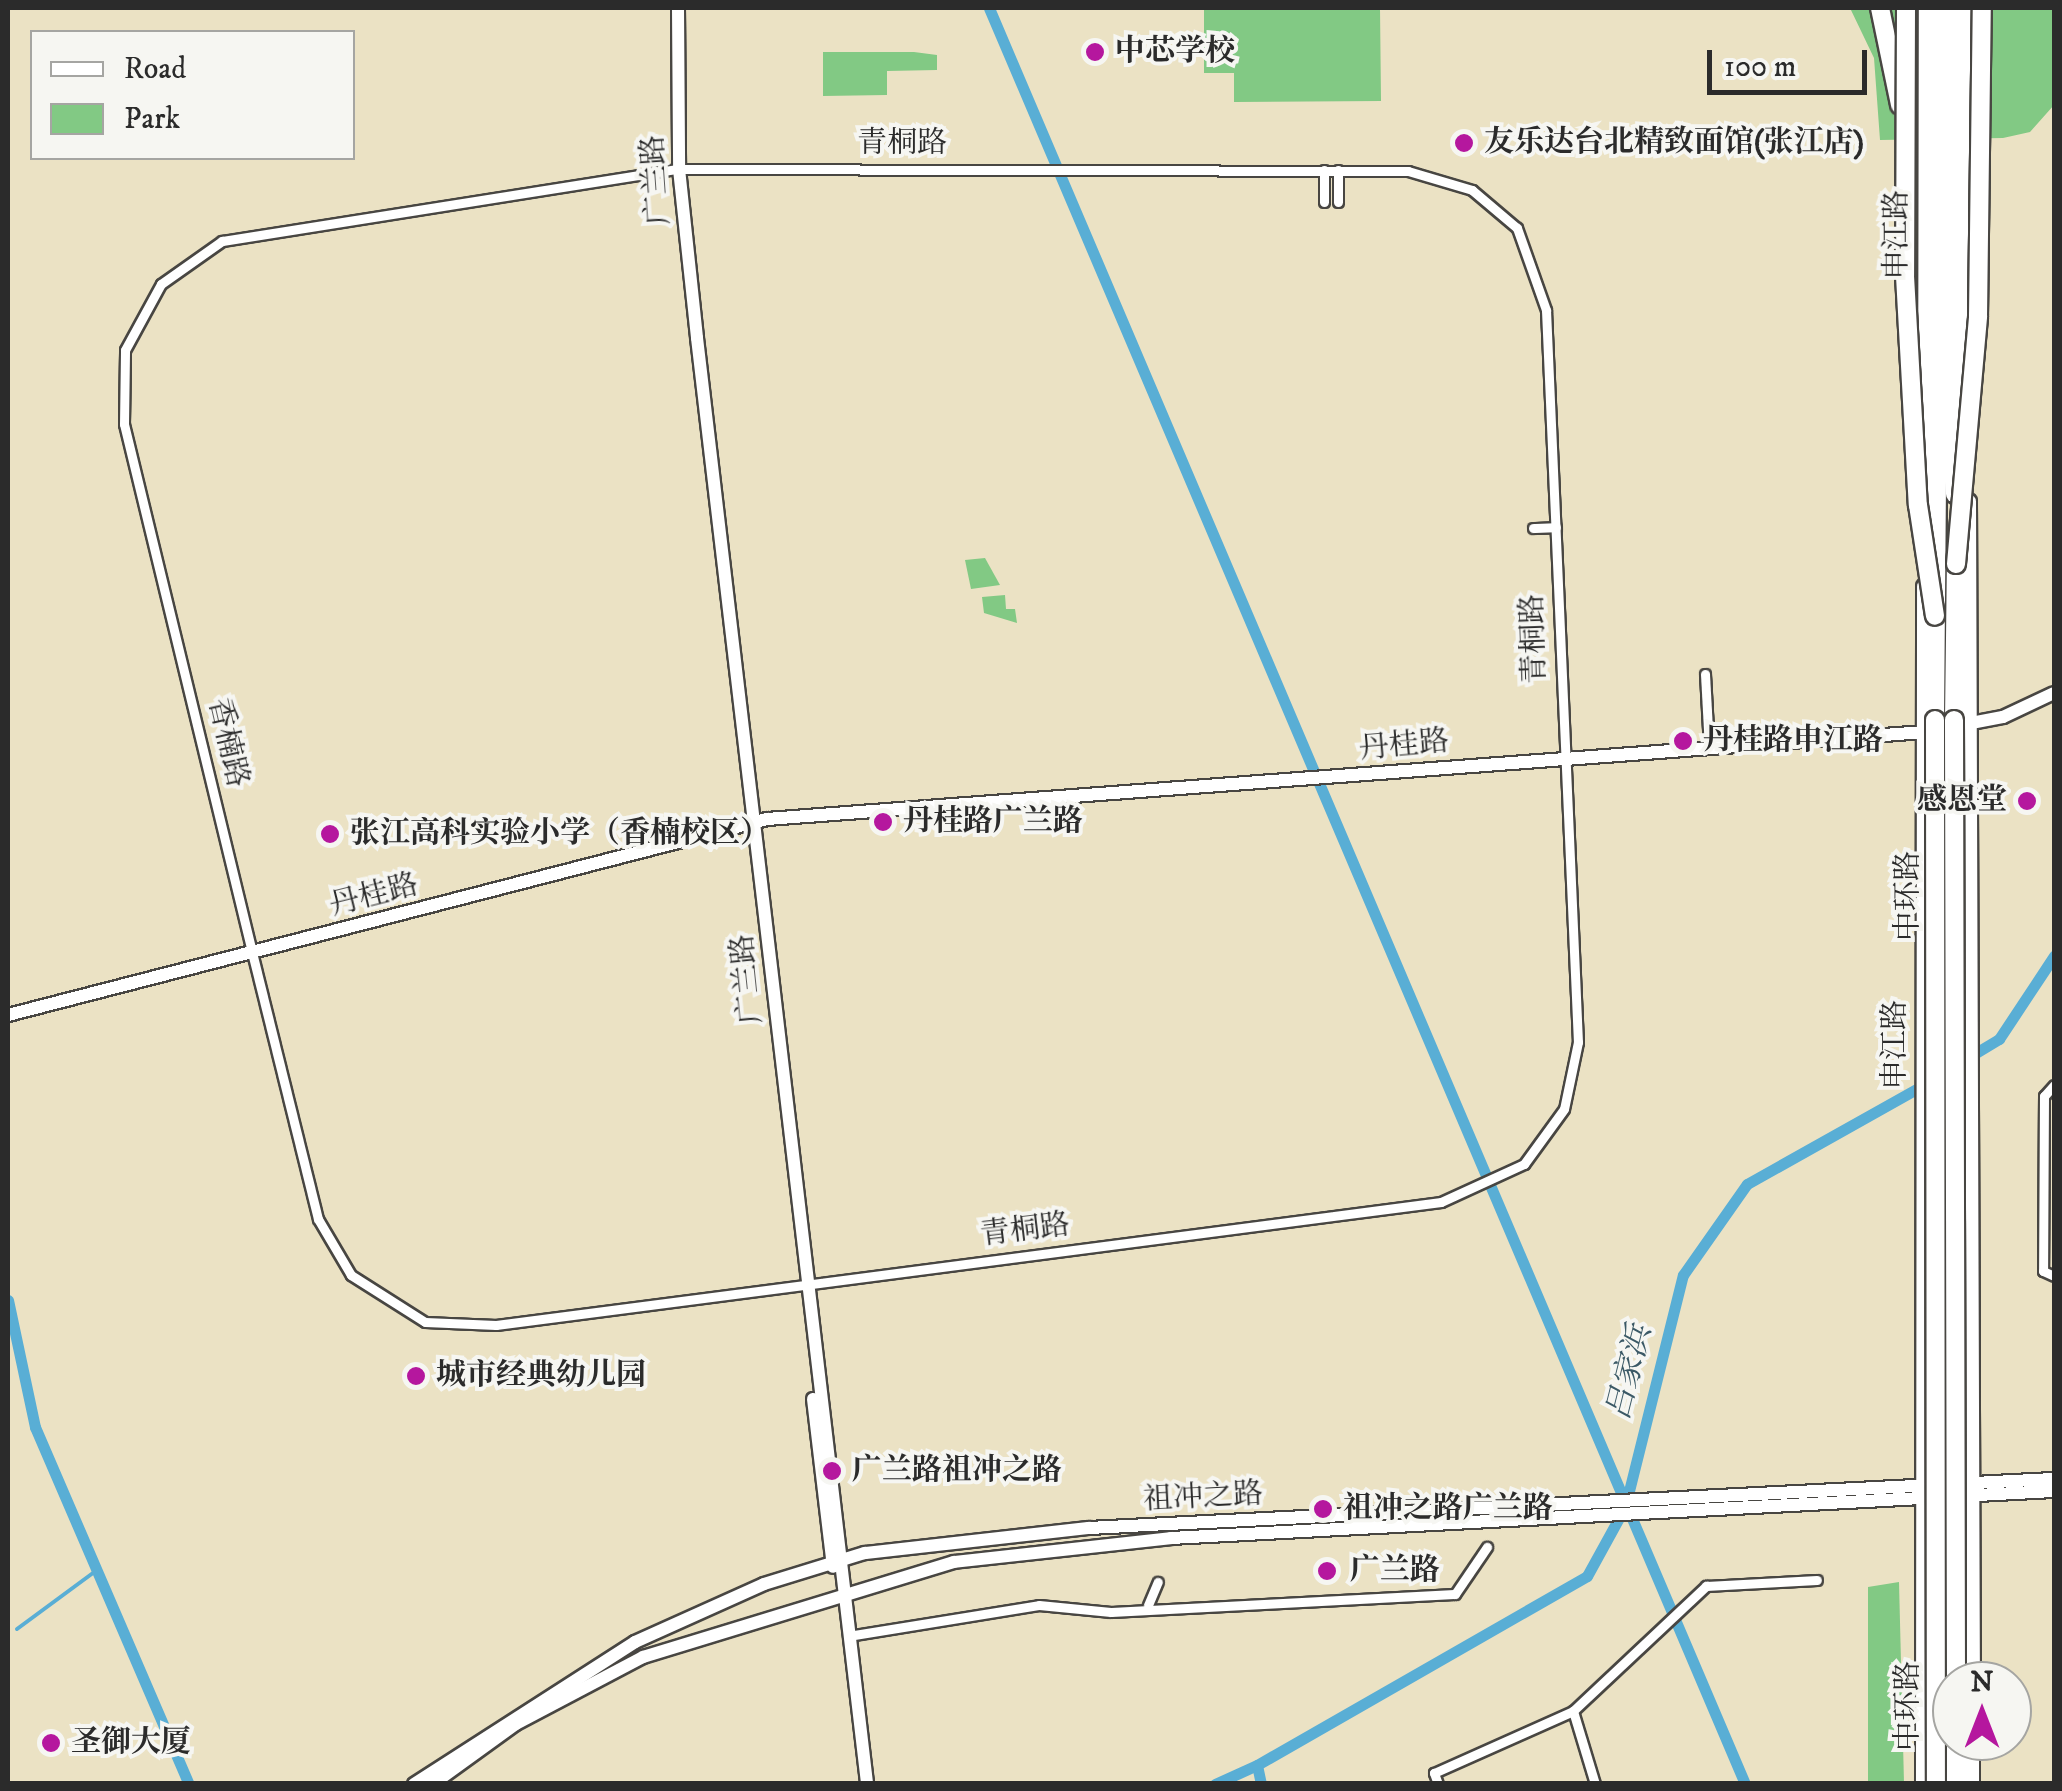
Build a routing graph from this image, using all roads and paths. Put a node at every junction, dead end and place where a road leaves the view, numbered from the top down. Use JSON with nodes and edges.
{"nodes":[{"id":1,"x":678,"y":8,"type":"edge"},
{"id":2,"x":1880,"y":8,"type":"edge"},
{"id":3,"x":1906,"y":8,"type":"edge"},
{"id":4,"x":1926,"y":8,"type":"edge"},
{"id":5,"x":1941,"y":8,"type":"edge"},
{"id":6,"x":1955,"y":8,"type":"edge"},
{"id":7,"x":1969,"y":8,"type":"edge"},
{"id":8,"x":1982,"y":8,"type":"edge"},
{"id":9,"x":1992,"y":8,"type":"edge"},
{"id":10,"x":1981,"y":74,"type":"junction"},
{"id":11,"x":1905,"y":139,"type":"junction"},
{"id":12,"x":680,"y":169,"type":"junction"},
{"id":13,"x":1324,"y":170,"type":"junction"},
{"id":14,"x":1338,"y":170,"type":"junction"},
{"id":15,"x":1324,"y":202,"type":"dead end"},
{"id":16,"x":1338,"y":202,"type":"dead end"},
{"id":17,"x":1532,"y":528,"type":"dead end"},
{"id":18,"x":1556,"y":528,"type":"junction"},
{"id":19,"x":1956,"y":564,"type":"junction"},
{"id":20,"x":1935,"y":616,"type":"junction"},
{"id":21,"x":1705,"y":674,"type":"dead end"},
{"id":22,"x":2054,"y":693,"type":"edge"},
{"id":23,"x":2054,"y":701,"type":"edge"},
{"id":24,"x":1968,"y":727,"type":"junction"},
{"id":25,"x":1927,"y":730,"type":"junction"},
{"id":26,"x":1709,"y":747,"type":"junction"},
{"id":27,"x":1566,"y":761,"type":"junction"},
{"id":28,"x":753,"y":825,"type":"junction"},
{"id":29,"x":252,"y":952,"type":"junction"},
{"id":30,"x":8,"y":1014,"type":"edge"},
{"id":31,"x":2054,"y":1085,"type":"edge"},
{"id":32,"x":2054,"y":1276,"type":"edge"},
{"id":33,"x":804,"y":1285,"type":"junction"},
{"id":34,"x":2054,"y":1479,"type":"edge"},
{"id":35,"x":1972,"y":1489,"type":"junction"},
{"id":36,"x":1923,"y":1491,"type":"junction"},
{"id":37,"x":2054,"y":1491,"type":"edge"},
{"id":38,"x":1691,"y":1504,"type":"junction"},
{"id":39,"x":1486,"y":1547,"type":"dead end"},
{"id":40,"x":836,"y":1560,"type":"junction"},
{"id":41,"x":1817,"y":1580,"type":"dead end"},
{"id":42,"x":1158,"y":1582,"type":"dead end"},
{"id":43,"x":840,"y":1597,"type":"junction"},
{"id":44,"x":1148,"y":1605,"type":"junction"},
{"id":45,"x":848,"y":1636,"type":"junction"},
{"id":46,"x":1956,"y":1661,"type":"edge"},
{"id":47,"x":1972,"y":1661,"type":"edge"},
{"id":48,"x":1573,"y":1710,"type":"junction"},
{"id":49,"x":414,"y":1784,"type":"edge"},
{"id":50,"x":432,"y":1784,"type":"edge"},
{"id":51,"x":864,"y":1784,"type":"edge"},
{"id":52,"x":1438,"y":1784,"type":"edge"},
{"id":53,"x":1594,"y":1784,"type":"edge"},
{"id":54,"x":1923,"y":1784,"type":"edge"},
{"id":55,"x":1936,"y":1784,"type":"edge"}],
"edges":[{"from":1,"to":12,"type":"street","name":"广兰路"},
{"from":2,"to":11,"type":"highway","bridge":true},
{"from":3,"to":11,"type":"highway","bridge":true},
{"from":4,"to":25,"type":"main road","name":"申江路"},
{"from":5,"to":20,"type":"highway","name":"中环路","bridge":true},
{"from":6,"to":19,"type":"highway","name":"中环路","bridge":true},
{"from":7,"to":24,"type":"main road"},
{"from":8,"to":10,"type":"highway","bridge":true},
{"from":9,"to":10,"type":"highway","bridge":true},
{"from":10,"to":19,"type":"highway","bridge":true},
{"from":11,"to":20,"type":"highway","bridge":true},
{"from":12,"to":13,"type":"street","name":"青桐路"},
{"from":12,"to":28,"type":"street","name":"广兰路"},
{"from":12,"to":29,"type":"street","name":"香楠路"},
{"from":13,"to":14,"type":"street","name":"青桐路"},
{"from":13,"to":15,"type":"street"},
{"from":14,"to":16,"type":"street"},
{"from":14,"to":18,"type":"street","name":"青桐路"},
{"from":17,"to":18,"type":"street"},
{"from":18,"to":27,"type":"street","name":"青桐路"},
{"from":19,"to":46,"type":"highway","name":"中环路","bridge":true},
{"from":20,"to":25,"type":"highway","name":"中环路"},
{"from":21,"to":26,"type":"street"},
{"from":22,"to":24,"type":"street","name":"丹桂路"},
{"from":23,"to":24,"type":"street","name":"丹桂路"},
{"from":24,"to":25,"type":"street","name":"丹桂路"},
{"from":24,"to":35,"type":"main road"},
{"from":25,"to":26,"type":"street","name":"丹桂路"},
{"from":25,"to":27,"type":"street","name":"丹桂路"},
{"from":25,"to":36,"type":"main road","name":"申江路"},
{"from":25,"to":55,"type":"highway","name":"中环路","bridge":true},
{"from":26,"to":27,"type":"street","name":"丹桂路"},
{"from":27,"to":28,"type":"street","name":"丹桂路"},
{"from":27,"to":33,"type":"street","name":"青桐路"},
{"from":28,"to":29,"type":"street","name":"丹桂路"},
{"from":28,"to":33,"type":"street","name":"广兰路"},
{"from":29,"to":30,"type":"street","name":"丹桂路"},
{"from":29,"to":33,"type":"street","name":"香楠路"},
{"from":31,"to":32,"type":"street"},
{"from":33,"to":40,"type":"street","name":"广兰路"},
{"from":34,"to":35,"type":"street","name":"祖冲之路"},
{"from":35,"to":36,"type":"street","name":"祖冲之路"},
{"from":35,"to":37,"type":"street","name":"祖冲之路"},
{"from":35,"to":47,"type":"main road"},
{"from":36,"to":38,"type":"street","name":"祖冲之路"},
{"from":36,"to":54,"type":"main road","name":"申江路"},
{"from":38,"to":40,"type":"street","name":"祖冲之路"},
{"from":38,"to":43,"type":"street","name":"祖冲之路"},
{"from":39,"to":44,"type":"street"},
{"from":40,"to":43,"type":"street","name":"广兰路"},
{"from":40,"to":49,"type":"street","name":"祖冲之路"},
{"from":41,"to":48,"type":"street"},
{"from":42,"to":44,"type":"street"},
{"from":43,"to":45,"type":"street","name":"广兰路"},
{"from":43,"to":50,"type":"street","name":"祖冲之路"},
{"from":43,"to":51,"type":"street","name":"广兰路"},
{"from":44,"to":45,"type":"street"},
{"from":45,"to":51,"type":"street","name":"广兰路"},
{"from":48,"to":52,"type":"street"},
{"from":48,"to":53,"type":"street"}]}
